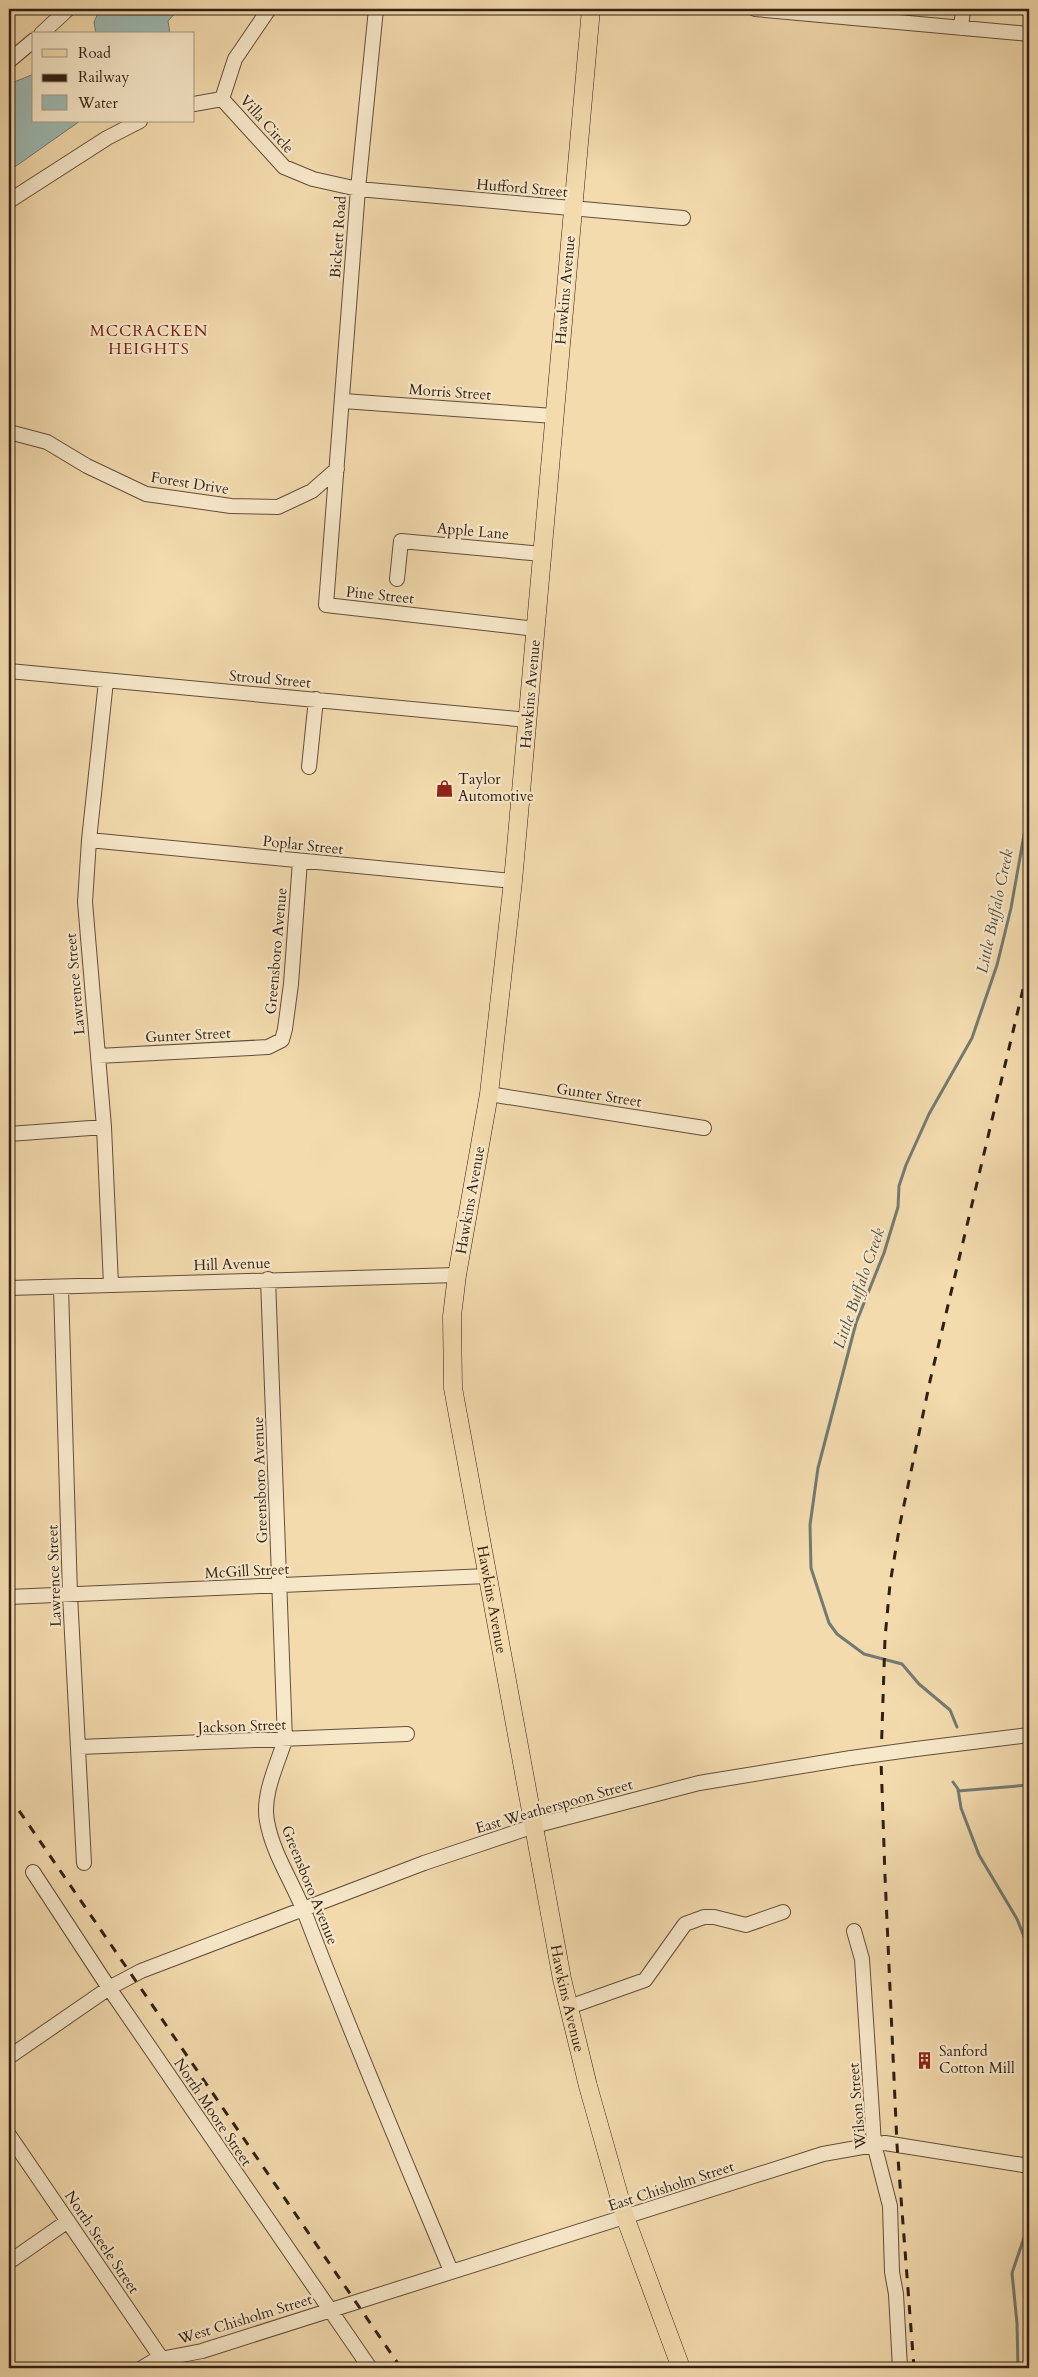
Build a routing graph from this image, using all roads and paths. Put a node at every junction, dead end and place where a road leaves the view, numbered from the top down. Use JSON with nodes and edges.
{"nodes":[{"id":1,"x":68,"y":9,"type":"edge"},
{"id":2,"x":268,"y":9,"type":"edge"},
{"id":3,"x":376,"y":9,"type":"edge"},
{"id":4,"x":591,"y":9,"type":"edge"},
{"id":5,"x":755,"y":9,"type":"edge"},
{"id":6,"x":963,"y":9,"type":"edge"},
{"id":7,"x":961,"y":28,"type":"junction"},
{"id":8,"x":43,"y":32,"type":"edge"},
{"id":9,"x":1029,"y":34,"type":"edge"},
{"id":10,"x":32,"y":42,"type":"edge"},
{"id":11,"x":9,"y":61,"type":"edge"},
{"id":12,"x":222,"y":99,"type":"junction"},
{"id":13,"x":195,"y":104,"type":"edge"},
{"id":14,"x":138,"y":122,"type":"edge"},
{"id":15,"x":358,"y":189,"type":"junction"},
{"id":16,"x":9,"y":200,"type":"edge"},
{"id":17,"x":573,"y":209,"type":"junction"},
{"id":18,"x":683,"y":218,"type":"dead end"},
{"id":19,"x":343,"y":401,"type":"junction"},
{"id":20,"x":554,"y":416,"type":"junction"},
{"id":21,"x":9,"y":432,"type":"edge"},
{"id":22,"x":338,"y":469,"type":"junction"},
{"id":23,"x":542,"y":554,"type":"junction"},
{"id":24,"x":397,"y":579,"type":"dead end"},
{"id":25,"x":536,"y":629,"type":"junction"},
{"id":26,"x":9,"y":672,"type":"edge"},
{"id":27,"x":106,"y":681,"type":"junction"},
{"id":28,"x":316,"y":699,"type":"junction"},
{"id":29,"x":528,"y":720,"type":"junction"},
{"id":30,"x":308,"y":767,"type":"dead end"},
{"id":31,"x":89,"y":840,"type":"junction"},
{"id":32,"x":300,"y":861,"type":"junction"},
{"id":33,"x":513,"y":881,"type":"junction"},
{"id":34,"x":279,"y":1041,"type":"joint"},
{"id":35,"x":98,"y":1056,"type":"junction"},
{"id":36,"x":489,"y":1094,"type":"junction"},
{"id":37,"x":104,"y":1127,"type":"junction"},
{"id":38,"x":704,"y":1128,"type":"dead end"},
{"id":39,"x":9,"y":1134,"type":"edge"},
{"id":40,"x":456,"y":1275,"type":"junction"},
{"id":41,"x":268,"y":1279,"type":"junction"},
{"id":42,"x":111,"y":1285,"type":"junction"},
{"id":43,"x":61,"y":1287,"type":"junction"},
{"id":44,"x":9,"y":1288,"type":"edge"},
{"id":45,"x":487,"y":1576,"type":"junction"},
{"id":46,"x":281,"y":1586,"type":"junction"},
{"id":47,"x":70,"y":1595,"type":"junction"},
{"id":48,"x":9,"y":1597,"type":"edge"},
{"id":49,"x":407,"y":1734,"type":"dead end"},
{"id":50,"x":1029,"y":1735,"type":"edge"},
{"id":51,"x":285,"y":1740,"type":"junction"},
{"id":52,"x":79,"y":1747,"type":"junction"},
{"id":53,"x":534,"y":1826,"type":"junction"},
{"id":54,"x":84,"y":1863,"type":"dead end"},
{"id":55,"x":33,"y":1872,"type":"dead end"},
{"id":56,"x":304,"y":1911,"type":"junction"},
{"id":57,"x":782,"y":1912,"type":"dead end"},
{"id":58,"x":854,"y":1931,"type":"dead end"},
{"id":59,"x":109,"y":1988,"type":"junction"},
{"id":60,"x":569,"y":2006,"type":"junction"},
{"id":61,"x":9,"y":2057,"type":"edge"},
{"id":62,"x":9,"y":2135,"type":"edge"},
{"id":63,"x":874,"y":2144,"type":"junction"},
{"id":64,"x":1029,"y":2166,"type":"edge"},
{"id":65,"x":625,"y":2217,"type":"junction"},
{"id":66,"x":68,"y":2221,"type":"junction"},
{"id":67,"x":9,"y":2262,"type":"edge"},
{"id":68,"x":451,"y":2271,"type":"junction"},
{"id":69,"x":329,"y":2310,"type":"junction"},
{"id":70,"x":165,"y":2364,"type":"edge"},
{"id":71,"x":142,"y":2368,"type":"edge"},
{"id":72,"x":370,"y":2368,"type":"edge"},
{"id":73,"x":681,"y":2368,"type":"edge"},
{"id":74,"x":900,"y":2368,"type":"edge"}],
"edges":[{"from":1,"to":8,"type":"street"},
{"from":2,"to":12,"type":"street","name":"Villa Circle"},
{"from":3,"to":15,"type":"street","name":"Bickett Road"},
{"from":4,"to":17,"type":"main road","name":"Hawkins Avenue"},
{"from":5,"to":7,"type":"street"},
{"from":6,"to":7,"type":"street"},
{"from":7,"to":9,"type":"street"},
{"from":10,"to":11,"type":"street"},
{"from":12,"to":13,"type":"street"},
{"from":12,"to":15,"type":"street","name":"Villa Circle"},
{"from":14,"to":16,"type":"street"},
{"from":15,"to":17,"type":"street","name":"Hufford Street"},
{"from":15,"to":19,"type":"street","name":"Bickett Road"},
{"from":17,"to":18,"type":"street","name":"Hufford Street"},
{"from":17,"to":20,"type":"main road","name":"Hawkins Avenue"},
{"from":19,"to":20,"type":"street","name":"Morris Street"},
{"from":19,"to":22,"type":"street","name":"Bickett Road"},
{"from":20,"to":23,"type":"main road","name":"Hawkins Avenue"},
{"from":21,"to":22,"type":"street","name":"Forest Drive"},
{"from":22,"to":25,"type":"street","name":"Pine Street"},
{"from":23,"to":24,"type":"street","name":"Apple Lane"},
{"from":23,"to":25,"type":"main road","name":"Hawkins Avenue"},
{"from":25,"to":29,"type":"main road","name":"Hawkins Avenue"},
{"from":26,"to":27,"type":"street","name":"Stroud Street"},
{"from":27,"to":28,"type":"street","name":"Stroud Street"},
{"from":27,"to":31,"type":"street","name":"Lawrence Street"},
{"from":28,"to":29,"type":"street","name":"Stroud Street"},
{"from":28,"to":30,"type":"street"},
{"from":29,"to":33,"type":"main road","name":"Hawkins Avenue"},
{"from":31,"to":32,"type":"street","name":"Poplar Street"},
{"from":31,"to":35,"type":"street","name":"Lawrence Street"},
{"from":32,"to":33,"type":"street","name":"Poplar Street"},
{"from":32,"to":34,"type":"street","name":"Greensboro Avenue"},
{"from":33,"to":36,"type":"main road","name":"Hawkins Avenue"},
{"from":34,"to":35,"type":"street","name":"Gunter Street"},
{"from":35,"to":37,"type":"street","name":"Lawrence Street"},
{"from":36,"to":38,"type":"street","name":"Gunter Street"},
{"from":36,"to":40,"type":"main road","name":"Hawkins Avenue"},
{"from":37,"to":39,"type":"street"},
{"from":37,"to":42,"type":"street","name":"Lawrence Street"},
{"from":40,"to":41,"type":"street","name":"Hill Avenue"},
{"from":40,"to":45,"type":"main road","name":"Hawkins Avenue"},
{"from":41,"to":42,"type":"street","name":"Hill Avenue"},
{"from":41,"to":46,"type":"street","name":"Greensboro Avenue"},
{"from":42,"to":43,"type":"street","name":"Hill Avenue"},
{"from":43,"to":44,"type":"street","name":"Hill Avenue"},
{"from":43,"to":47,"type":"street","name":"Lawrence Street"},
{"from":45,"to":46,"type":"street","name":"McGill Street"},
{"from":45,"to":53,"type":"main road","name":"Hawkins Avenue"},
{"from":46,"to":47,"type":"street","name":"McGill Street"},
{"from":46,"to":51,"type":"street","name":"Greensboro Avenue"},
{"from":47,"to":48,"type":"street","name":"McGill Street"},
{"from":47,"to":52,"type":"street","name":"Lawrence Street"},
{"from":49,"to":51,"type":"street","name":"Jackson Street"},
{"from":50,"to":53,"type":"street","name":"East Weatherspoon Street","bridge":true},
{"from":51,"to":52,"type":"street","name":"Jackson Street"},
{"from":51,"to":56,"type":"street","name":"Greensboro Avenue"},
{"from":52,"to":54,"type":"street","name":"Lawrence Street"},
{"from":53,"to":56,"type":"street","name":"East Weatherspoon Street"},
{"from":53,"to":60,"type":"main road","name":"Hawkins Avenue"},
{"from":55,"to":59,"type":"street","name":"North Moore Street"},
{"from":56,"to":59,"type":"street","name":"East Weatherspoon Street"},
{"from":56,"to":68,"type":"street","name":"Greensboro Avenue"},
{"from":57,"to":60,"type":"street"},
{"from":58,"to":63,"type":"street","name":"Wilson Street"},
{"from":59,"to":61,"type":"street","name":"East Weatherspoon Street"},
{"from":59,"to":69,"type":"street","name":"North Moore Street"},
{"from":60,"to":65,"type":"main road","name":"Hawkins Avenue"},
{"from":62,"to":66,"type":"street","name":"North Steele Street"},
{"from":63,"to":64,"type":"street","name":"East Chisholm Street"},
{"from":63,"to":65,"type":"street","name":"East Chisholm Street"},
{"from":63,"to":74,"type":"street","name":"Wilson Street"},
{"from":65,"to":68,"type":"street","name":"East Chisholm Street"},
{"from":65,"to":73,"type":"main road","name":"Hawkins Avenue"},
{"from":66,"to":67,"type":"street"},
{"from":66,"to":70,"type":"street","name":"North Steele Street"},
{"from":68,"to":69,"type":"street","name":"East Chisholm Street"},
{"from":69,"to":70,"type":"street","name":"West Chisholm Street"},
{"from":69,"to":72,"type":"street","name":"North Moore Street"},
{"from":70,"to":71,"type":"street","name":"West Chisholm Street"}]}
